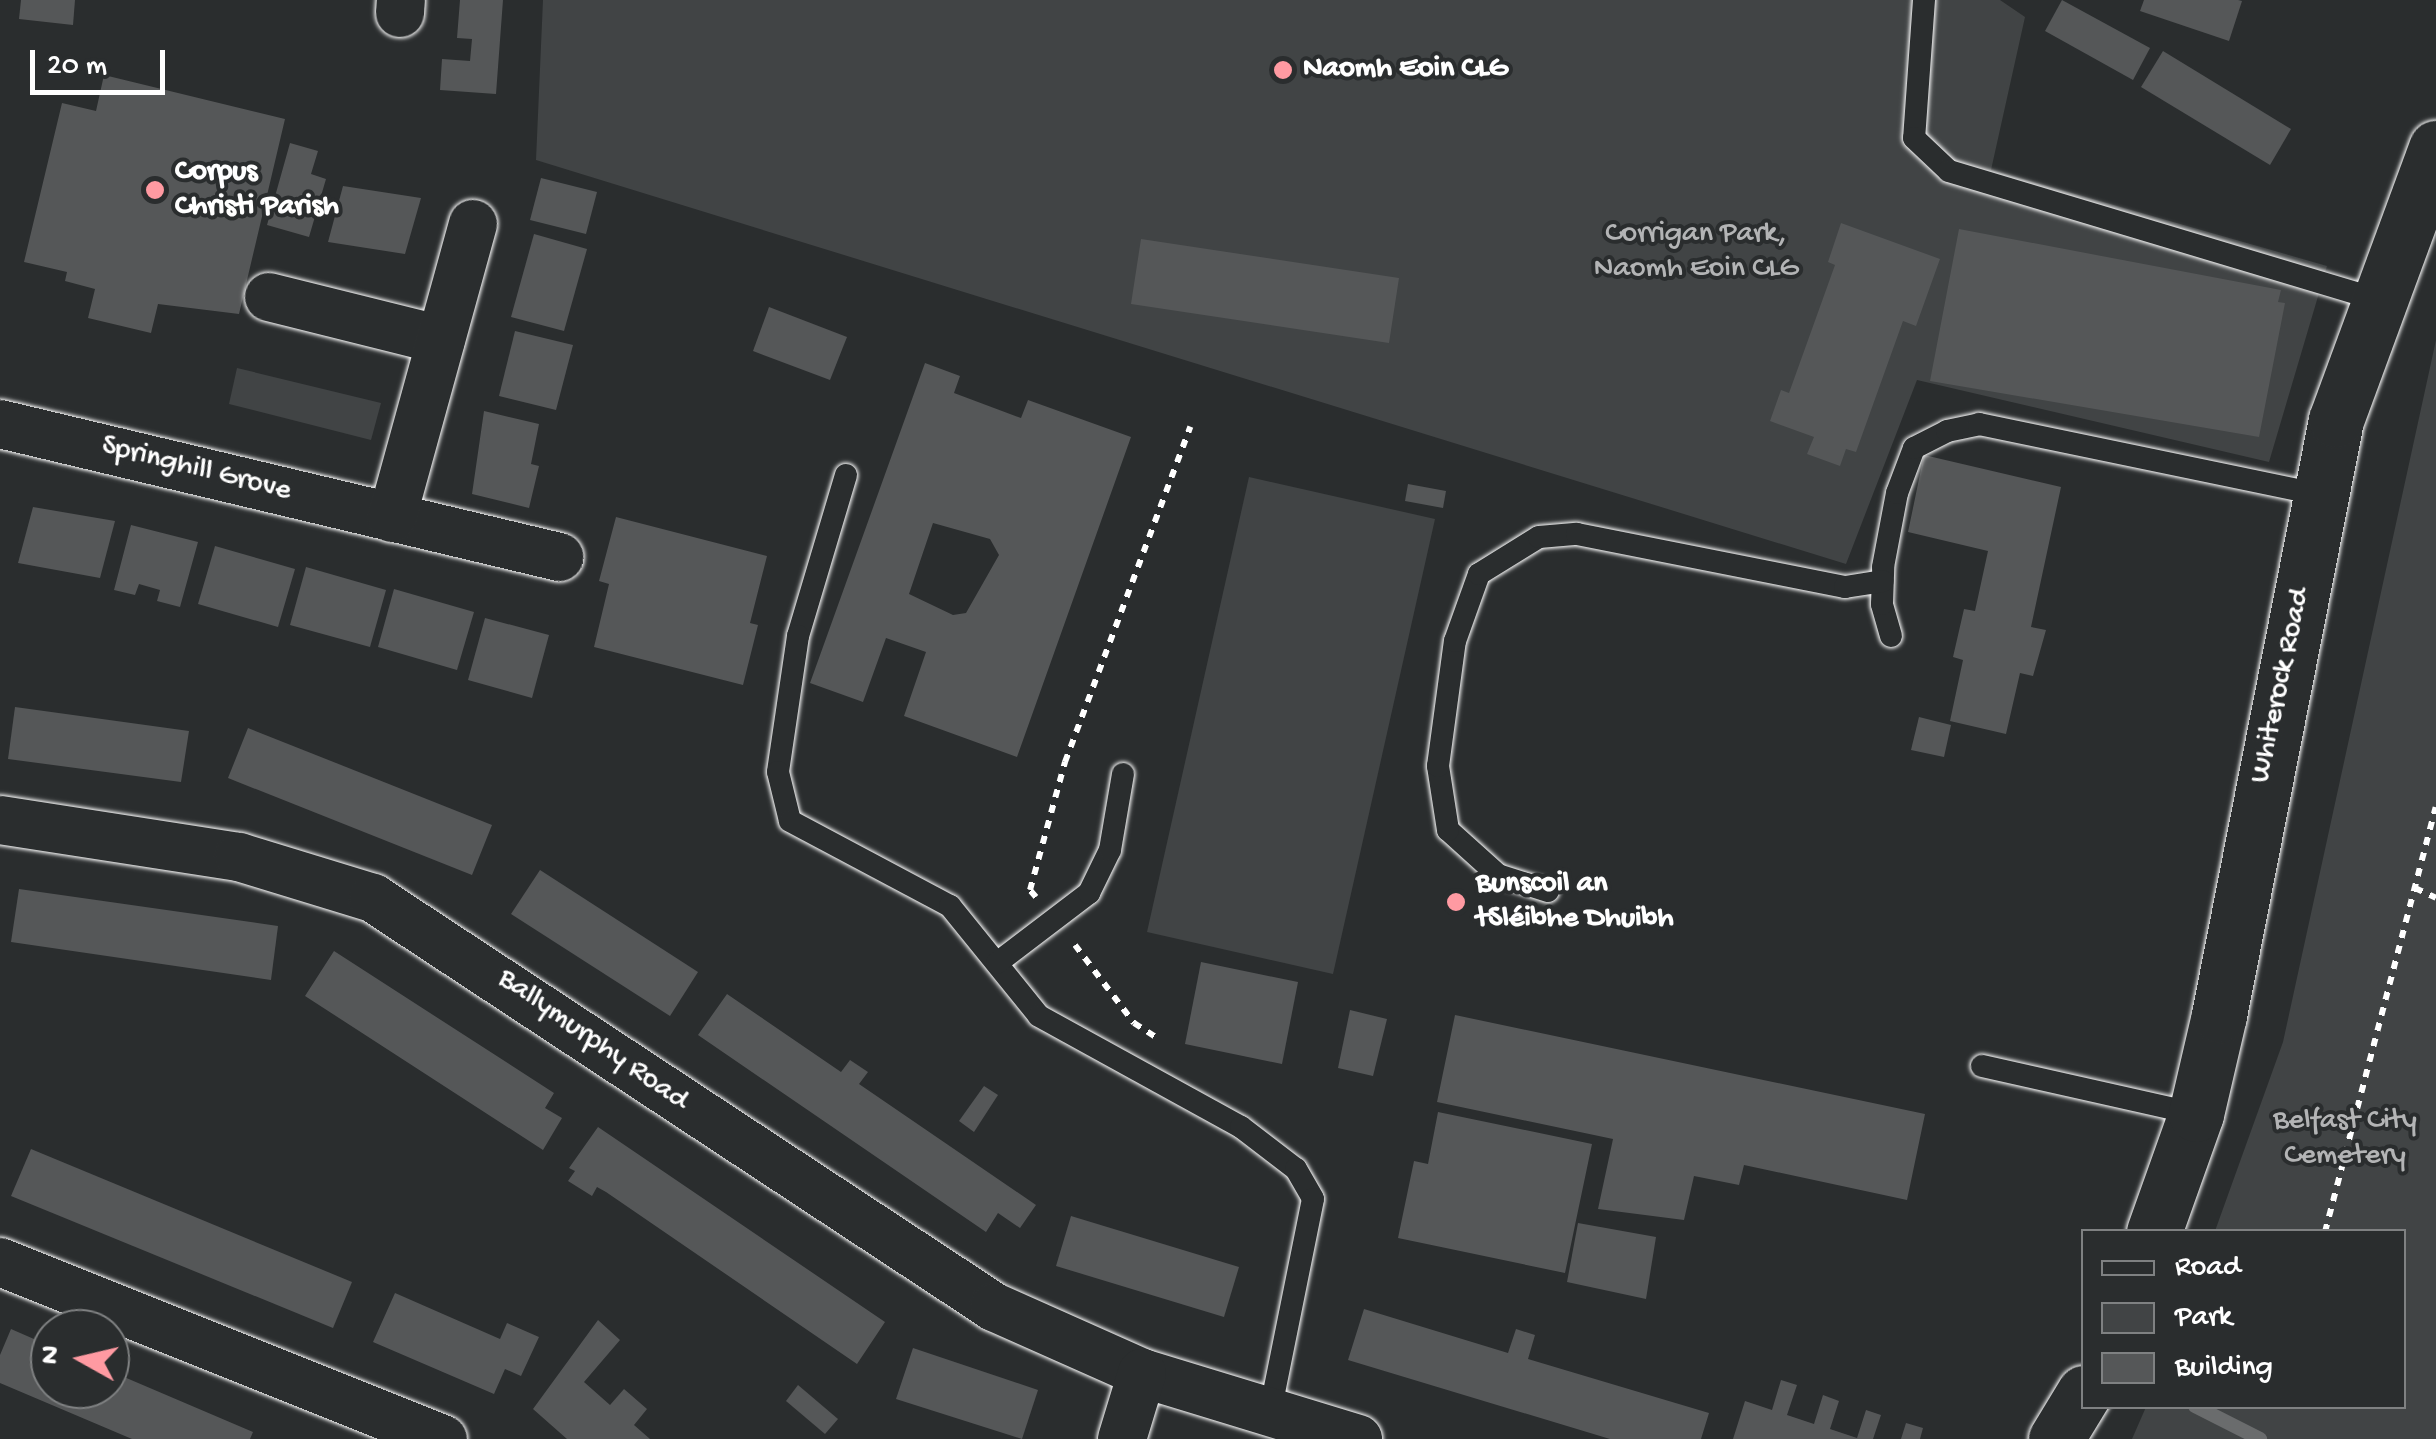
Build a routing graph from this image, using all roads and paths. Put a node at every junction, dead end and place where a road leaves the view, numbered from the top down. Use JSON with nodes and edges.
{"nodes":[{"id":1,"x":1924,"y":0,"type":"edge"},
{"id":2,"x":2436,"y":148,"type":"edge"},
{"id":3,"x":472,"y":224,"type":"dead end"},
{"id":4,"x":269,"y":298,"type":"dead end"},
{"id":5,"x":2376,"y":299,"type":"junction"},
{"id":6,"x":440,"y":340,"type":"junction"},
{"id":7,"x":0,"y":424,"type":"edge"},
{"id":8,"x":1190,"y":427,"type":"dead end"},
{"id":9,"x":846,"y":474,"type":"dead end"},
{"id":10,"x":2321,"y":495,"type":"junction"},
{"id":11,"x":392,"y":518,"type":"junction"},
{"id":12,"x":559,"y":557,"type":"dead end"},
{"id":13,"x":1883,"y":580,"type":"junction"},
{"id":14,"x":1891,"y":636,"type":"dead end"},
{"id":15,"x":1123,"y":774,"type":"dead end"},
{"id":16,"x":2436,"y":807,"type":"edge"},
{"id":17,"x":0,"y":820,"type":"edge"},
{"id":18,"x":2415,"y":888,"type":"junction"},
{"id":19,"x":1548,"y":891,"type":"dead end"},
{"id":20,"x":2436,"y":898,"type":"edge"},
{"id":21,"x":1054,"y":921,"type":"junction"},
{"id":22,"x":997,"y":964,"type":"junction"},
{"id":23,"x":1166,"y":1043,"type":"dead end"},
{"id":24,"x":1982,"y":1066,"type":"dead end"},
{"id":25,"x":2196,"y":1114,"type":"junction"},
{"id":26,"x":2155,"y":1229,"type":"edge"},
{"id":27,"x":2326,"y":1229,"type":"edge"},
{"id":28,"x":0,"y":1262,"type":"edge"},
{"id":29,"x":1142,"y":1373,"type":"junction"},
{"id":30,"x":2081,"y":1398,"type":"edge"},
{"id":31,"x":1270,"y":1412,"type":"junction"},
{"id":32,"x":443,"y":1439,"type":"edge"},
{"id":33,"x":1122,"y":1439,"type":"edge"},
{"id":34,"x":1358,"y":1439,"type":"edge"},
{"id":35,"x":2056,"y":1439,"type":"edge"}],
"edges":[{"from":1,"to":5,"type":"lane"},
{"from":2,"to":5,"type":"street","name":"Whiterock Road"},
{"from":3,"to":6,"type":"street"},
{"from":4,"to":6,"type":"street"},
{"from":5,"to":10,"type":"street","name":"Whiterock Road"},
{"from":6,"to":11,"type":"street"},
{"from":7,"to":11,"type":"street","name":"Springhill Grove"},
{"from":8,"to":21,"type":"path"},
{"from":9,"to":22,"type":"lane"},
{"from":10,"to":13,"type":"lane"},
{"from":10,"to":25,"type":"street","name":"Whiterock Road"},
{"from":11,"to":12,"type":"street","name":"Springhill Grove"},
{"from":13,"to":14,"type":"lane"},
{"from":13,"to":19,"type":"lane"},
{"from":15,"to":21,"type":"lane"},
{"from":16,"to":18,"type":"path"},
{"from":17,"to":29,"type":"street","name":"Ballymurphy Road"},
{"from":18,"to":20,"type":"path"},
{"from":18,"to":27,"type":"path"},
{"from":21,"to":22,"type":"lane"},
{"from":21,"to":23,"type":"path"},
{"from":22,"to":31,"type":"lane"},
{"from":24,"to":25,"type":"lane"},
{"from":25,"to":26,"type":"street","name":"Whiterock Road"},
{"from":28,"to":32,"type":"street"},
{"from":29,"to":31,"type":"street","name":"Ballymurphy Road"},
{"from":29,"to":33,"type":"street"},
{"from":30,"to":35,"type":"street"},
{"from":31,"to":34,"type":"street","name":"Ballymurphy Road"}]}
